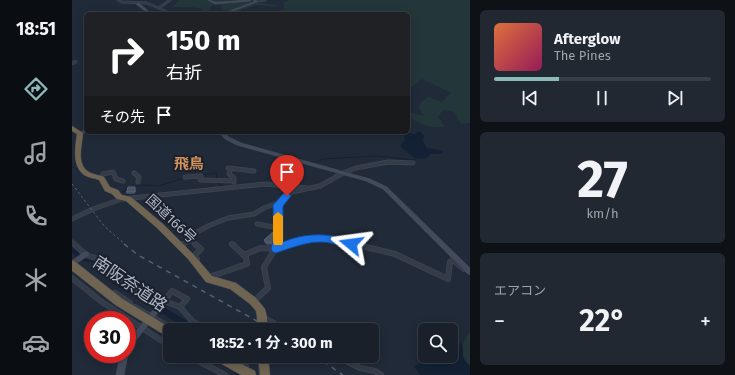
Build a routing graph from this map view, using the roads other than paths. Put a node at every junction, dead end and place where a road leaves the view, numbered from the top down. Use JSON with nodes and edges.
{"nodes":[{"id":1,"x":118,"y":0,"type":"edge"},
{"id":2,"x":170,"y":0,"type":"edge"},
{"id":3,"x":209,"y":0,"type":"edge"},
{"id":4,"x":250,"y":0,"type":"edge"},
{"id":5,"x":265,"y":0,"type":"edge"},
{"id":6,"x":256,"y":1,"type":"edge"},
{"id":7,"x":138,"y":2,"type":"edge"},
{"id":8,"x":159,"y":8,"type":"junction"},
{"id":9,"x":149,"y":12,"type":"edge"},
{"id":10,"x":168,"y":12,"type":"edge"},
{"id":11,"x":227,"y":12,"type":"edge"},
{"id":12,"x":72,"y":128,"type":"edge"},
{"id":13,"x":83,"y":132,"type":"edge"},
{"id":14,"x":222,"y":134,"type":"edge"},
{"id":15,"x":413,"y":163,"type":"dead end"},
{"id":16,"x":254,"y":171,"type":"dead end"},
{"id":17,"x":134,"y":173,"type":"dead end"},
{"id":18,"x":343,"y":173,"type":"junction"},
{"id":19,"x":103,"y":174,"type":"dead end"},
{"id":20,"x":185,"y":177,"type":"dead end"},
{"id":21,"x":123,"y":180,"type":"dead end"},
{"id":22,"x":138,"y":182,"type":"dead end"},
{"id":23,"x":234,"y":185,"type":"junction"},
{"id":24,"x":314,"y":188,"type":"junction"},
{"id":25,"x":126,"y":199,"type":"junction"},
{"id":26,"x":278,"y":203,"type":"junction"},
{"id":27,"x":72,"y":218,"type":"edge"},
{"id":28,"x":257,"y":224,"type":"dead end"},
{"id":29,"x":279,"y":228,"type":"junction"},
{"id":30,"x":190,"y":240,"type":"junction"},
{"id":31,"x":72,"y":242,"type":"edge"},
{"id":32,"x":232,"y":244,"type":"dead end"},
{"id":33,"x":179,"y":246,"type":"junction"},
{"id":34,"x":276,"y":249,"type":"junction"},
{"id":35,"x":86,"y":254,"type":"junction"},
{"id":36,"x":244,"y":254,"type":"junction"},
{"id":37,"x":73,"y":262,"type":"edge"},
{"id":38,"x":198,"y":266,"type":"junction"},
{"id":39,"x":469,"y":271,"type":"edge"},
{"id":40,"x":208,"y":277,"type":"junction"},
{"id":41,"x":72,"y":278,"type":"edge"},
{"id":42,"x":253,"y":301,"type":"junction"},
{"id":43,"x":163,"y":302,"type":"junction"},
{"id":44,"x":180,"y":307,"type":"junction"},
{"id":45,"x":152,"y":315,"type":"junction"},
{"id":46,"x":262,"y":316,"type":"junction"},
{"id":47,"x":164,"y":323,"type":"edge"},
{"id":48,"x":194,"y":323,"type":"edge"},
{"id":49,"x":262,"y":323,"type":"edge"},
{"id":50,"x":272,"y":323,"type":"edge"},
{"id":51,"x":163,"y":327,"type":"edge"},
{"id":52,"x":142,"y":328,"type":"junction"},
{"id":53,"x":136,"y":336,"type":"edge"},
{"id":54,"x":163,"y":342,"type":"edge"},
{"id":55,"x":122,"y":363,"type":"edge"},
{"id":56,"x":202,"y":363,"type":"edge"},
{"id":57,"x":229,"y":363,"type":"edge"},
{"id":58,"x":232,"y":363,"type":"edge"},
{"id":59,"x":237,"y":363,"type":"edge"},
{"id":60,"x":248,"y":363,"type":"edge"},
{"id":61,"x":259,"y":363,"type":"edge"},
{"id":62,"x":350,"y":363,"type":"edge"},
{"id":63,"x":253,"y":372,"type":"edge"},
{"id":64,"x":120,"y":375,"type":"edge"},
{"id":65,"x":224,"y":375,"type":"edge"},
{"id":66,"x":381,"y":375,"type":"edge"}],
"edges":[{"from":1,"to":8,"type":"street"},
{"from":2,"to":8,"type":"street"},
{"from":3,"to":4,"type":"street"},
{"from":5,"to":6,"type":"street"},
{"from":6,"to":11,"type":"street"},
{"from":7,"to":9,"type":"street"},
{"from":8,"to":10,"type":"street"},
{"from":12,"to":13,"type":"highway","name":"国道166号"},
{"from":13,"to":25,"type":"highway","name":"国道166号"},
{"from":14,"to":18,"type":"street"},
{"from":15,"to":18,"type":"street"},
{"from":16,"to":23,"type":"street"},
{"from":17,"to":22,"type":"street"},
{"from":18,"to":24,"type":"street"},
{"from":18,"to":39,"type":"street"},
{"from":19,"to":21,"type":"street"},
{"from":20,"to":23,"type":"street"},
{"from":23,"to":24,"type":"street"},
{"from":23,"to":25,"type":"street"},
{"from":24,"to":26,"type":"street"},
{"from":25,"to":27,"type":"street"},
{"from":25,"to":33,"type":"highway","name":"国道166号"},
{"from":26,"to":29,"type":"street"},
{"from":26,"to":30,"type":"street"},
{"from":28,"to":29,"type":"street"},
{"from":29,"to":34,"type":"street"},
{"from":30,"to":33,"type":"street"},
{"from":30,"to":38,"type":"street"},
{"from":31,"to":35,"type":"street"},
{"from":32,"to":36,"type":"street"},
{"from":33,"to":38,"type":"highway","name":"国道166号"},
{"from":34,"to":36,"type":"street"},
{"from":34,"to":39,"type":"street"},
{"from":34,"to":42,"type":"street"},
{"from":35,"to":37,"type":"street"},
{"from":35,"to":43,"type":"street"},
{"from":36,"to":40,"type":"street"},
{"from":37,"to":45,"type":"street"},
{"from":37,"to":51,"type":"highway","name":"南阪奈道路","bridge":true},
{"from":38,"to":40,"type":"highway","name":"国道166号"},
{"from":40,"to":42,"type":"highway","name":"国道166号"},
{"from":41,"to":52,"type":"street"},
{"from":42,"to":46,"type":"highway","name":"国道166号"},
{"from":43,"to":44,"type":"street"},
{"from":43,"to":44,"type":"street"},
{"from":43,"to":45,"type":"street"},
{"from":44,"to":48,"type":"street"},
{"from":45,"to":47,"type":"street"},
{"from":45,"to":52,"type":"street"},
{"from":46,"to":49,"type":"highway"},
{"from":46,"to":50,"type":"street"},
{"from":52,"to":53,"type":"street"},
{"from":52,"to":54,"type":"street"},
{"from":55,"to":64,"type":"street"},
{"from":56,"to":65,"type":"street"},
{"from":57,"to":63,"type":"highway"},
{"from":58,"to":63,"type":"highway"},
{"from":59,"to":63,"type":"street"},
{"from":60,"to":63,"type":"street"},
{"from":61,"to":63,"type":"highway"},
{"from":62,"to":66,"type":"street"}]}
